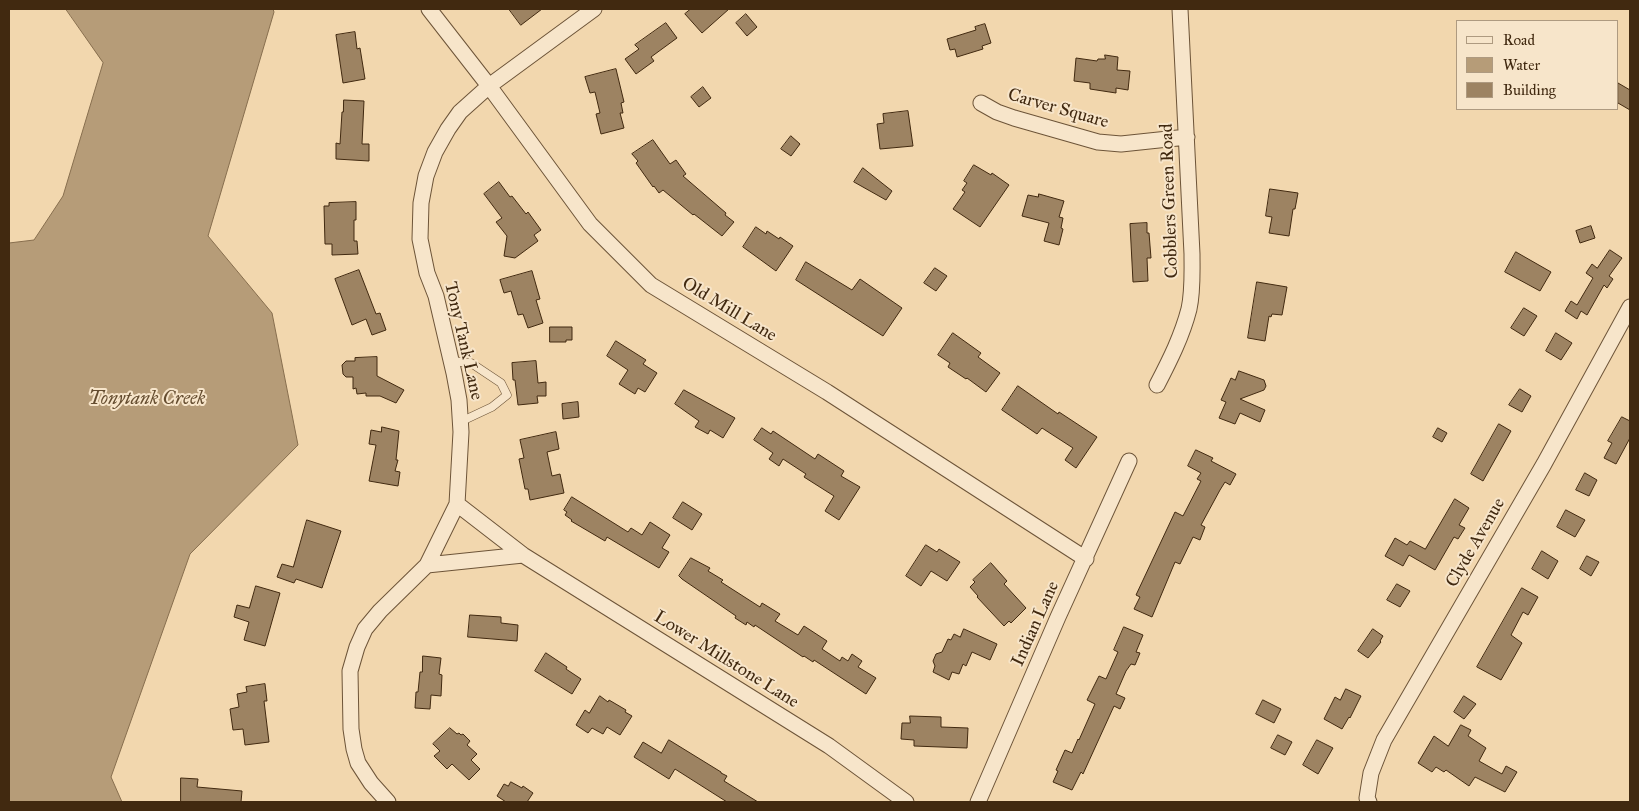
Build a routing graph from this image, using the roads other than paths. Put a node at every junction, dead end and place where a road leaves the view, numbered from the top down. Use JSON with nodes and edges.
{"nodes":[{"id":1,"x":429,"y":9,"type":"edge"},
{"id":2,"x":594,"y":9,"type":"edge"},
{"id":3,"x":1180,"y":9,"type":"edge"},
{"id":4,"x":489,"y":86,"type":"junction"},
{"id":5,"x":981,"y":103,"type":"dead end"},
{"id":6,"x":1187,"y":137,"type":"junction"},
{"id":7,"x":1630,"y":307,"type":"edge"},
{"id":8,"x":451,"y":361,"type":"junction"},
{"id":9,"x":1157,"y":385,"type":"dead end"},
{"id":10,"x":460,"y":422,"type":"junction"},
{"id":11,"x":1129,"y":461,"type":"dead end"},
{"id":12,"x":457,"y":504,"type":"junction"},
{"id":13,"x":522,"y":555,"type":"junction"},
{"id":14,"x":1086,"y":559,"type":"junction"},
{"id":15,"x":426,"y":565,"type":"junction"},
{"id":16,"x":388,"y":802,"type":"edge"},
{"id":17,"x":906,"y":802,"type":"edge"},
{"id":18,"x":978,"y":802,"type":"edge"},
{"id":19,"x":1369,"y":802,"type":"edge"}],
"edges":[{"from":1,"to":4,"type":"street","name":"Old Mill Lane"},
{"from":2,"to":4,"type":"street","name":"Tony Tank Lane"},
{"from":3,"to":6,"type":"street","name":"Cobblers Green Road"},
{"from":4,"to":8,"type":"street","name":"Tony Tank Lane"},
{"from":4,"to":14,"type":"street","name":"Old Mill Lane"},
{"from":5,"to":6,"type":"street","name":"Carver Square"},
{"from":6,"to":9,"type":"street","name":"Cobblers Green Road"},
{"from":7,"to":19,"type":"street","name":"Clyde Avenue"},
{"from":8,"to":10,"type":"street","name":"Tony Tank Lane"},
{"from":8,"to":10,"type":"lane"},
{"from":10,"to":12,"type":"street","name":"Tony Tank Lane"},
{"from":11,"to":14,"type":"street","name":"Indian Lane"},
{"from":12,"to":13,"type":"street","name":"Lower Millstone Lane"},
{"from":12,"to":15,"type":"street","name":"Tony Tank Lane"},
{"from":13,"to":15,"type":"street"},
{"from":13,"to":17,"type":"street","name":"Lower Millstone Lane"},
{"from":14,"to":18,"type":"street","name":"Indian Lane"},
{"from":15,"to":16,"type":"street","name":"Tony Tank Lane"}]}
